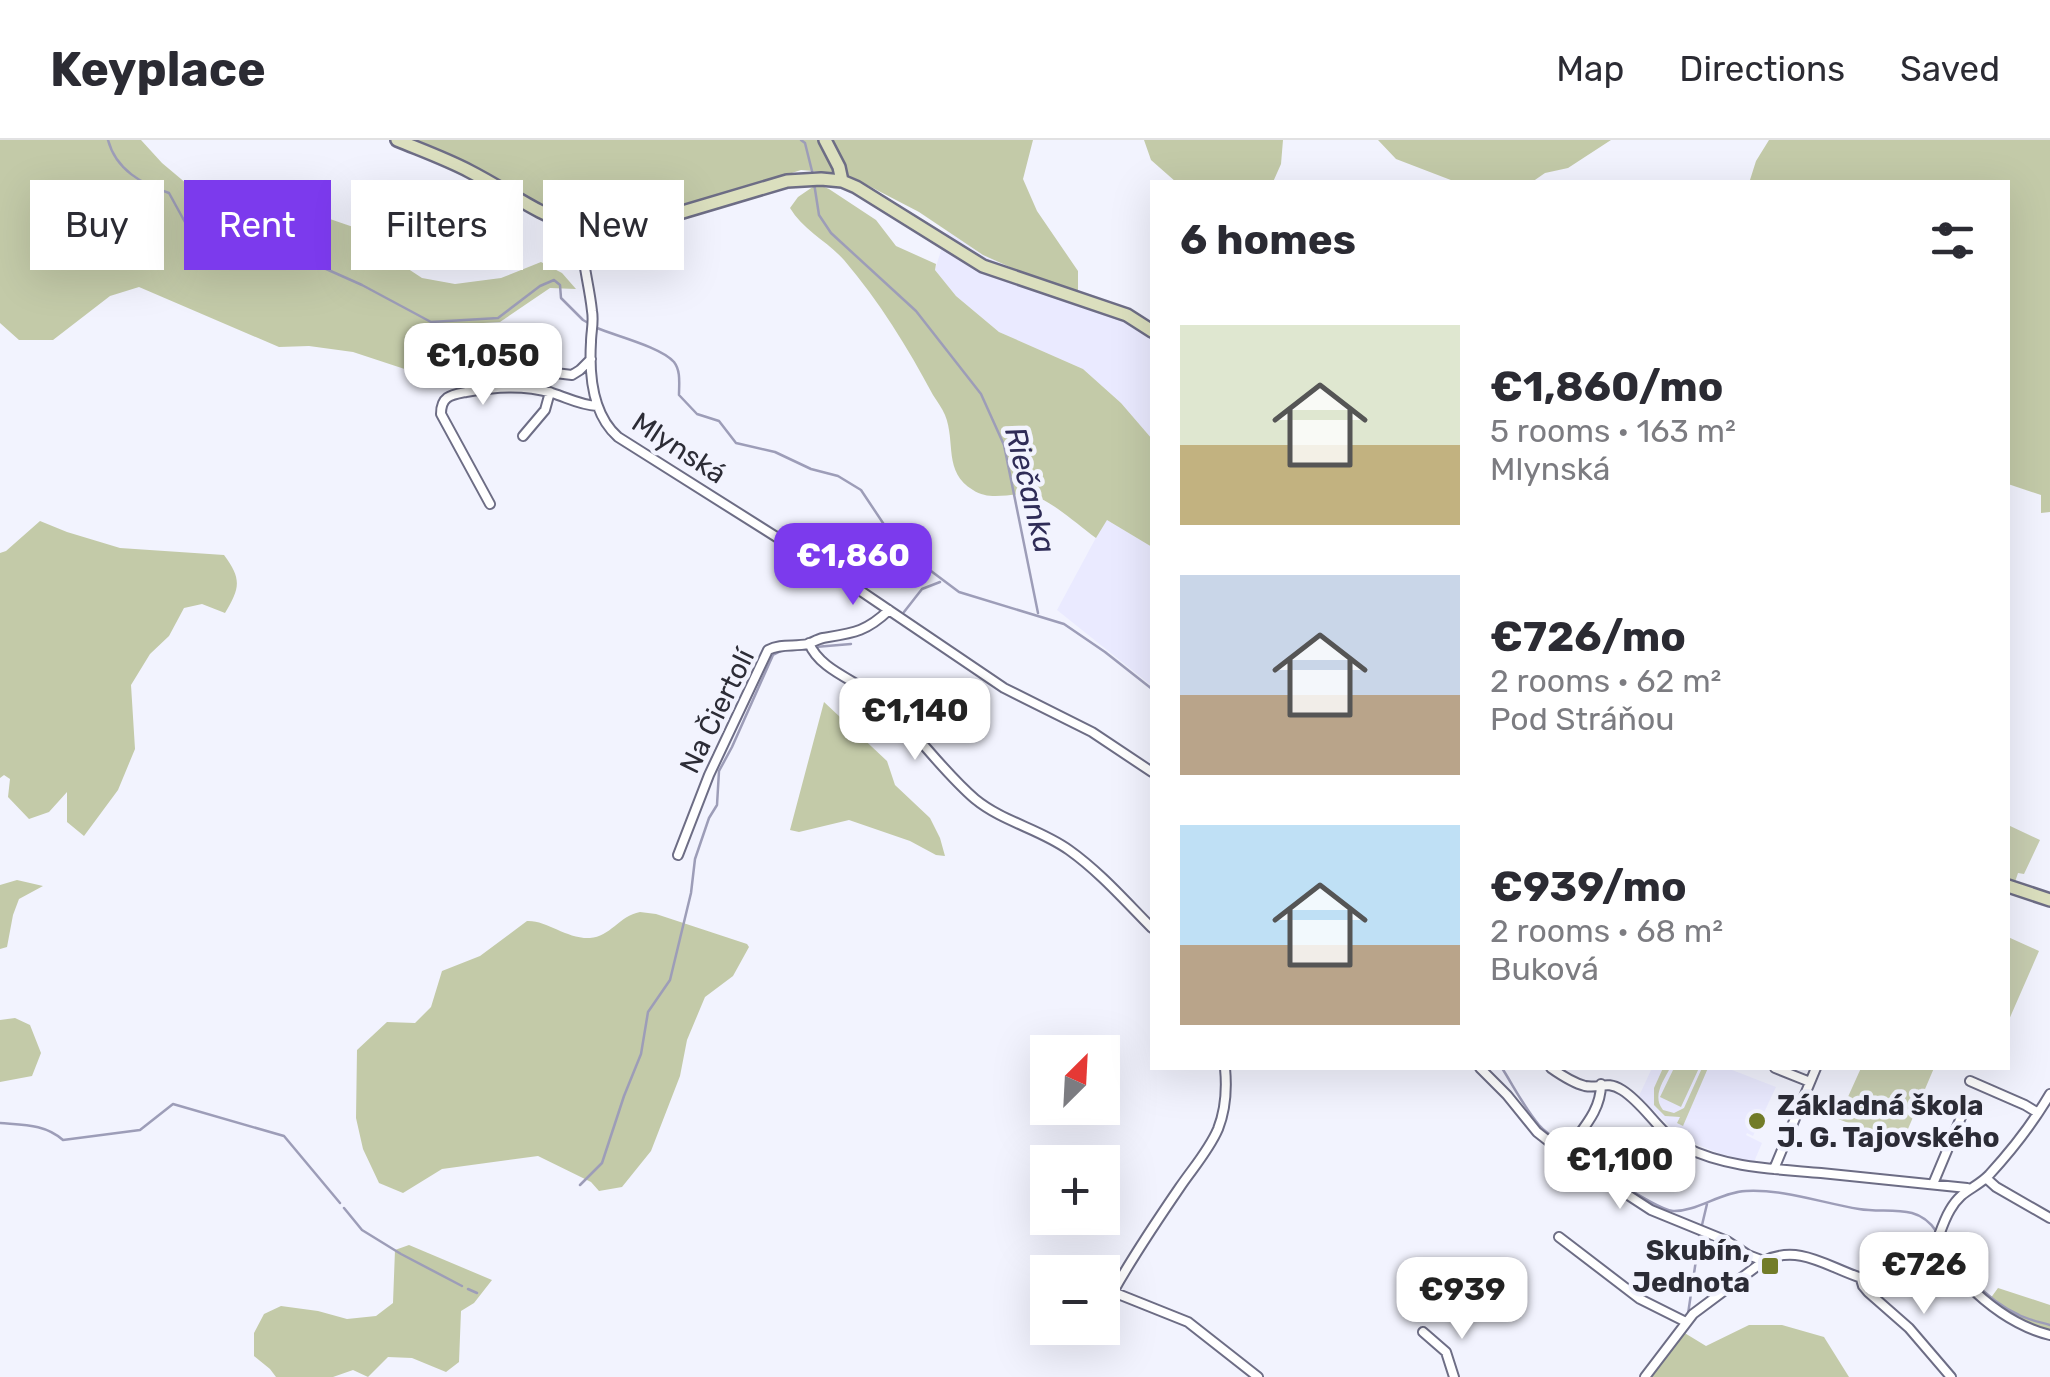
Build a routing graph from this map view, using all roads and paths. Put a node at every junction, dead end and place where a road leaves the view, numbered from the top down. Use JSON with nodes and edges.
{"nodes":[{"id":1,"x":397,"y":140,"type":"edge"},
{"id":2,"x":825,"y":140,"type":"edge"},
{"id":3,"x":842,"y":181,"type":"junction"},
{"id":4,"x":684,"y":210,"type":"edge"},
{"id":5,"x":543,"y":214,"type":"edge"},
{"id":6,"x":584,"y":270,"type":"edge"},
{"id":7,"x":1150,"y":330,"type":"edge"},
{"id":8,"x":590,"y":359,"type":"junction"},
{"id":9,"x":472,"y":372,"type":"dead end"},
{"id":10,"x":550,"y":392,"type":"junction"},
{"id":11,"x":597,"y":406,"type":"junction"},
{"id":12,"x":523,"y":436,"type":"dead end"},
{"id":13,"x":490,"y":504,"type":"dead end"},
{"id":14,"x":889,"y":610,"type":"junction"},
{"id":15,"x":810,"y":646,"type":"junction"},
{"id":16,"x":1150,"y":771,"type":"edge"},
{"id":17,"x":678,"y":856,"type":"dead end"},
{"id":18,"x":2010,"y":887,"type":"edge"},
{"id":19,"x":2050,"y":900,"type":"edge"},
{"id":20,"x":1150,"y":926,"type":"edge"},
{"id":21,"x":1225,"y":1070,"type":"edge"},
{"id":22,"x":1482,"y":1070,"type":"edge"},
{"id":23,"x":1555,"y":1070,"type":"edge"},
{"id":24,"x":1780,"y":1070,"type":"edge"},
{"id":25,"x":1815,"y":1070,"type":"edge"},
{"id":26,"x":1970,"y":1081,"type":"dead end"},
{"id":27,"x":1810,"y":1082,"type":"junction"},
{"id":28,"x":1601,"y":1084,"type":"junction"},
{"id":29,"x":2050,"y":1094,"type":"edge"},
{"id":30,"x":1967,"y":1103,"type":"dead end"},
{"id":31,"x":2038,"y":1113,"type":"junction"},
{"id":32,"x":1572,"y":1144,"type":"dead end"},
{"id":33,"x":1774,"y":1168,"type":"junction"},
{"id":34,"x":1986,"y":1178,"type":"junction"},
{"id":35,"x":1934,"y":1184,"type":"junction"},
{"id":36,"x":1967,"y":1188,"type":"junction"},
{"id":37,"x":2050,"y":1218,"type":"edge"},
{"id":38,"x":1558,"y":1237,"type":"dead end"},
{"id":39,"x":1934,"y":1246,"type":"junction"},
{"id":40,"x":1764,"y":1261,"type":"junction"},
{"id":41,"x":1862,"y":1279,"type":"junction"},
{"id":42,"x":1686,"y":1322,"type":"junction"},
{"id":43,"x":1423,"y":1332,"type":"dead end"},
{"id":44,"x":2050,"y":1335,"type":"edge"},
{"id":45,"x":1258,"y":1377,"type":"edge"},
{"id":46,"x":1454,"y":1377,"type":"edge"},
{"id":47,"x":1645,"y":1377,"type":"edge"},
{"id":48,"x":1950,"y":1377,"type":"edge"}],
"edges":[{"from":1,"to":5,"type":"main road"},
{"from":2,"to":3,"type":"main road"},
{"from":3,"to":4,"type":"main road"},
{"from":3,"to":7,"type":"main road"},
{"from":6,"to":8,"type":"street","name":"Mlynská"},
{"from":8,"to":9,"type":"street"},
{"from":8,"to":11,"type":"street","name":"Mlynská"},
{"from":10,"to":11,"type":"street","name":"Mlynská"},
{"from":10,"to":12,"type":"street"},
{"from":10,"to":13,"type":"street","name":"Mlynská"},
{"from":11,"to":14,"type":"street","name":"Mlynská"},
{"from":14,"to":15,"type":"street","name":"Na Čiertolí"},
{"from":14,"to":16,"type":"street","name":"Mlynská"},
{"from":15,"to":17,"type":"street","name":"Na Čiertolí"},
{"from":15,"to":20,"type":"street"},
{"from":18,"to":19,"type":"main road"},
{"from":21,"to":45,"type":"street"},
{"from":22,"to":40,"type":"street"},
{"from":23,"to":28,"type":"street"},
{"from":24,"to":27,"type":"street"},
{"from":25,"to":27,"type":"street"},
{"from":26,"to":31,"type":"street"},
{"from":27,"to":33,"type":"street"},
{"from":28,"to":32,"type":"street"},
{"from":28,"to":33,"type":"street"},
{"from":29,"to":31,"type":"street"},
{"from":30,"to":35,"type":"street"},
{"from":31,"to":34,"type":"street"},
{"from":33,"to":35,"type":"street"},
{"from":34,"to":36,"type":"street"},
{"from":34,"to":37,"type":"street"},
{"from":35,"to":36,"type":"street"},
{"from":36,"to":39,"type":"street"},
{"from":38,"to":42,"type":"street"},
{"from":39,"to":41,"type":"street"},
{"from":39,"to":44,"type":"street"},
{"from":40,"to":41,"type":"street"},
{"from":40,"to":42,"type":"street"},
{"from":41,"to":48,"type":"street"},
{"from":42,"to":47,"type":"street"},
{"from":43,"to":46,"type":"street"}]}
